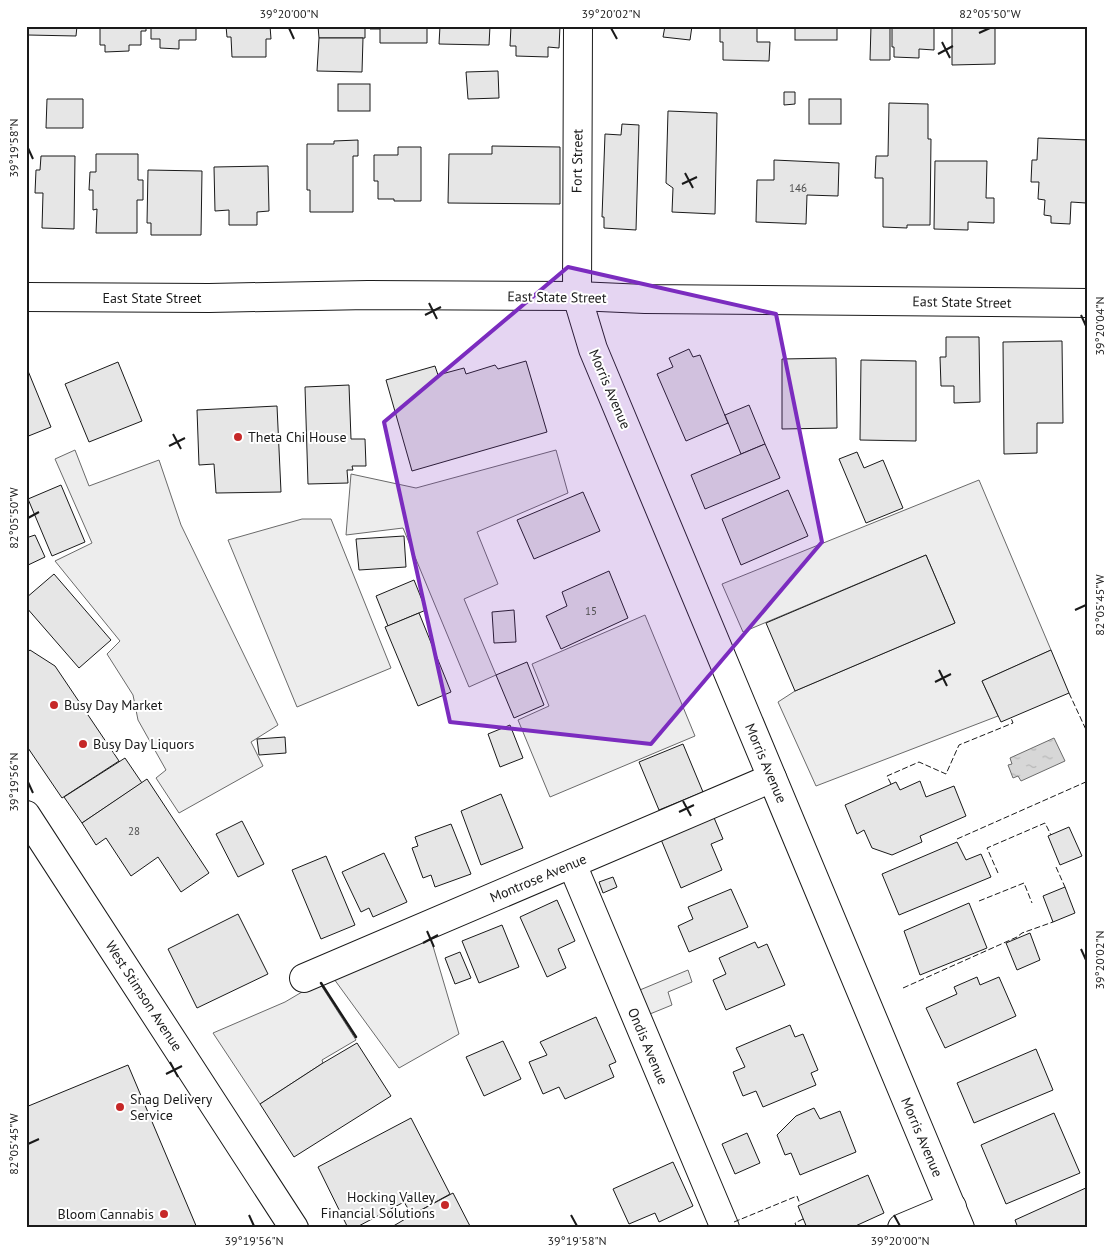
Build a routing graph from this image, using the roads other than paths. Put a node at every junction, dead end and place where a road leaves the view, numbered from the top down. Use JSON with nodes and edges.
{"nodes":[{"id":1,"x":578,"y":26,"type":"edge"},
{"id":2,"x":577,"y":296,"type":"junction"},
{"id":3,"x":26,"y":297,"type":"edge"},
{"id":4,"x":1088,"y":303,"type":"edge"},
{"id":5,"x":772,"y":778,"type":"junction"},
{"id":6,"x":26,"y":815,"type":"edge"},
{"id":7,"x":572,"y":864,"type":"junction"},
{"id":8,"x":304,"y":978,"type":"dead end"},
{"id":9,"x":956,"y":1218,"type":"edge"},
{"id":10,"x":294,"y":1228,"type":"edge"},
{"id":11,"x":725,"y":1228,"type":"edge"},
{"id":12,"x":902,"y":1228,"type":"edge"}],
"edges":[{"from":1,"to":2,"type":"street","name":"Fort Street"},
{"from":2,"to":3,"type":"street","name":"East State Street"},
{"from":2,"to":4,"type":"street","name":"East State Street"},
{"from":2,"to":5,"type":"street","name":"Morris Avenue"},
{"from":5,"to":7,"type":"street","name":"Montrose Avenue"},
{"from":5,"to":9,"type":"street","name":"Morris Avenue"},
{"from":6,"to":10,"type":"street","name":"West Stimson Avenue"},
{"from":7,"to":8,"type":"street","name":"Montrose Avenue"},
{"from":7,"to":11,"type":"street","name":"Ondis Avenue"},
{"from":9,"to":12,"type":"street"}]}
